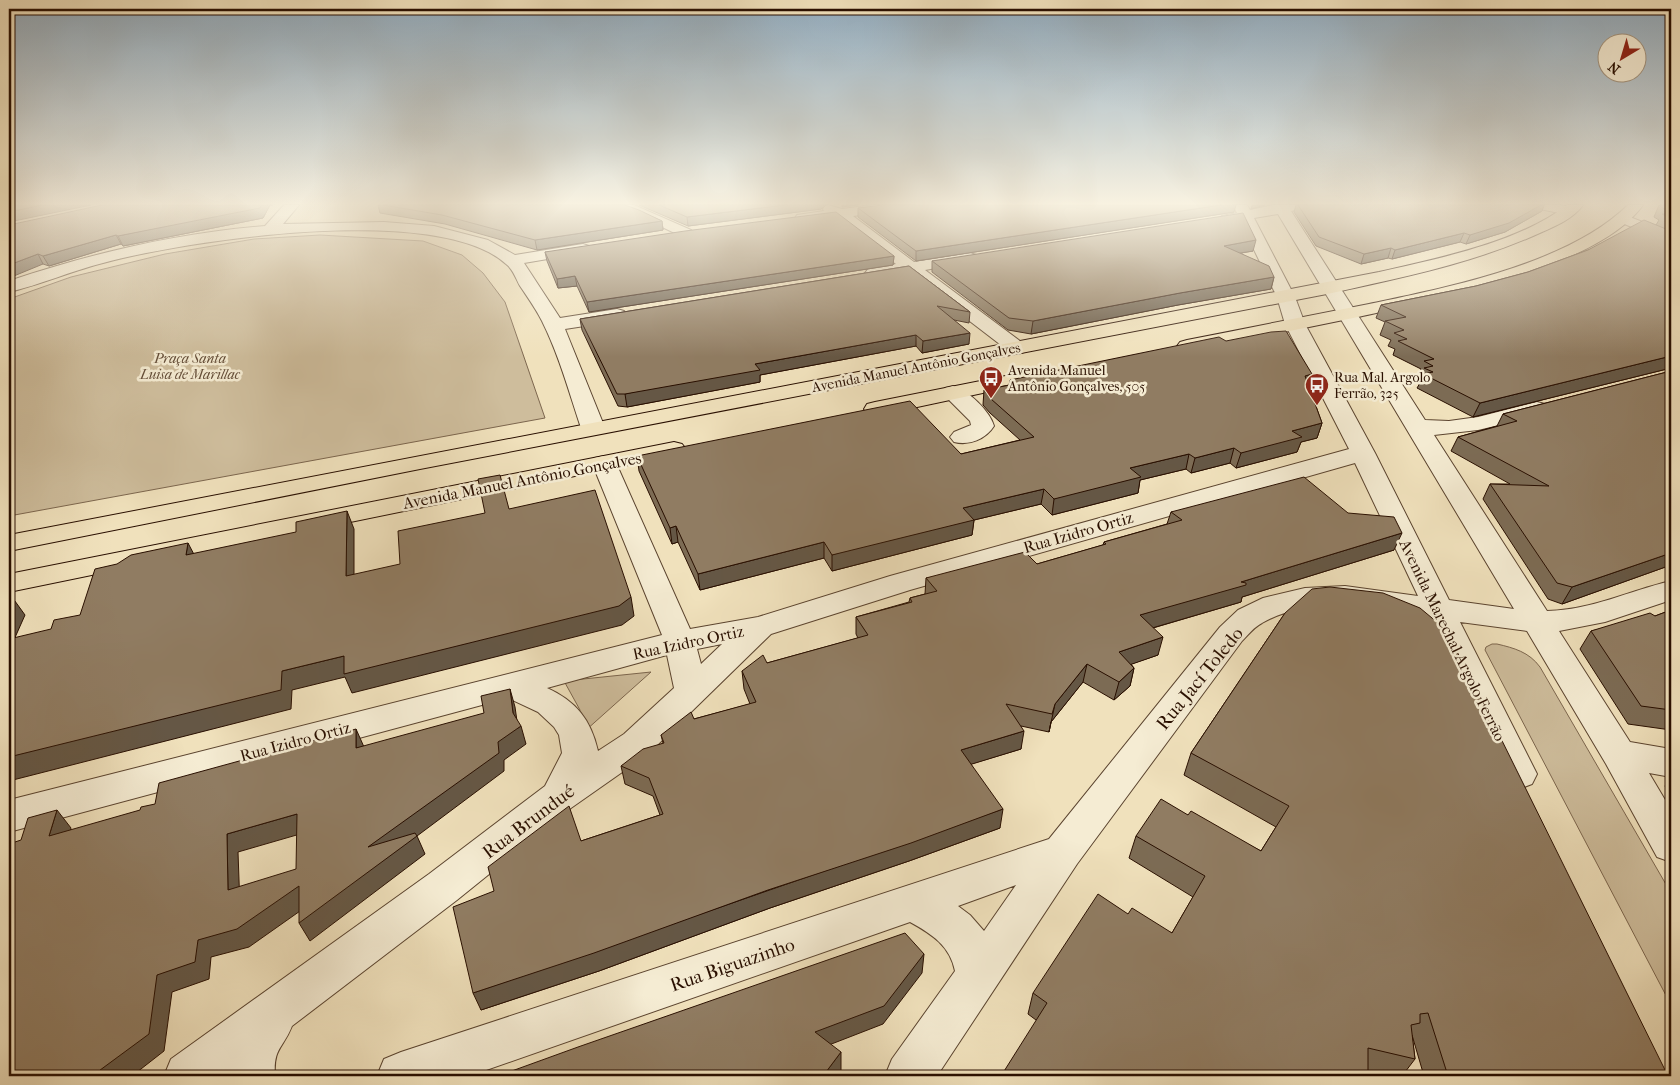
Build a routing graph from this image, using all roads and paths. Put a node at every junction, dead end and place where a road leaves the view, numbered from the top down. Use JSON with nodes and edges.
{"nodes":[{"id":1,"x":114,"y":256,"type":"edge"},
{"id":2,"x":504,"y":256,"type":"edge"},
{"id":3,"x":541,"y":256,"type":"edge"},
{"id":4,"x":896,"y":256,"type":"edge"},
{"id":5,"x":985,"y":256,"type":"edge"},
{"id":6,"x":1265,"y":256,"type":"edge"},
{"id":7,"x":1312,"y":256,"type":"edge"},
{"id":8,"x":1466,"y":256,"type":"edge"},
{"id":9,"x":1557,"y":256,"type":"edge"},
{"id":10,"x":512,"y":260,"type":"junction"},
{"id":11,"x":911,"y":267,"type":"junction"},
{"id":12,"x":862,"y":275,"type":"edge"},
{"id":13,"x":9,"y":286,"type":"edge"},
{"id":14,"x":1332,"y":288,"type":"junction"},
{"id":15,"x":1291,"y":311,"type":"junction"},
{"id":16,"x":631,"y":313,"type":"edge"},
{"id":17,"x":1347,"y":313,"type":"junction"},
{"id":18,"x":554,"y":325,"type":"junction"},
{"id":19,"x":1017,"y":348,"type":"junction"},
{"id":20,"x":1167,"y":350,"type":"edge"},
{"id":21,"x":1072,"y":369,"type":"edge"},
{"id":22,"x":953,"y":393,"type":"junction"},
{"id":23,"x":1556,"y":404,"type":"edge"},
{"id":24,"x":856,"y":412,"type":"edge"},
{"id":25,"x":1417,"y":427,"type":"junction"},
{"id":26,"x":593,"y":428,"type":"junction"},
{"id":27,"x":962,"y":437,"type":"dead end"},
{"id":28,"x":692,"y":446,"type":"edge"},
{"id":29,"x":1363,"y":453,"type":"junction"},
{"id":30,"x":604,"y":463,"type":"junction"},
{"id":31,"x":9,"y":543,"type":"edge"},
{"id":32,"x":9,"y":584,"type":"edge"},
{"id":33,"x":1671,"y":590,"type":"edge"},
{"id":34,"x":1437,"y":608,"type":"junction"},
{"id":35,"x":1537,"y":622,"type":"junction"},
{"id":36,"x":760,"y":626,"type":"junction"},
{"id":37,"x":680,"y":641,"type":"junction"},
{"id":38,"x":510,"y":685,"type":"junction"},
{"id":39,"x":691,"y":691,"type":"junction"},
{"id":40,"x":1619,"y":754,"type":"junction"},
{"id":41,"x":1671,"y":763,"type":"edge"},
{"id":42,"x":558,"y":797,"type":"junction"},
{"id":43,"x":1533,"y":803,"type":"edge"},
{"id":44,"x":9,"y":816,"type":"edge"},
{"id":45,"x":1671,"y":844,"type":"edge"},
{"id":46,"x":1063,"y":852,"type":"junction"},
{"id":47,"x":913,"y":903,"type":"junction"},
{"id":48,"x":978,"y":976,"type":"junction"},
{"id":49,"x":286,"y":1003,"type":"junction"},
{"id":50,"x":188,"y":1076,"type":"edge"},
{"id":51,"x":251,"y":1076,"type":"edge"},
{"id":52,"x":401,"y":1076,"type":"edge"},
{"id":53,"x":909,"y":1076,"type":"edge"}],
"edges":[{"from":1,"to":13,"type":"street"},
{"from":2,"to":10,"type":"street"},
{"from":3,"to":10,"type":"street"},
{"from":4,"to":11,"type":"street"},
{"from":5,"to":11,"type":"street"},
{"from":6,"to":15,"type":"street","name":"Avenida Marechal Argolo Ferrão"},
{"from":7,"to":14,"type":"street"},
{"from":8,"to":14,"type":"main road","name":"Avenida Manuel Antônio Gonçalves"},
{"from":9,"to":17,"type":"main road","name":"Avenida Manuel Antônio Gonçalves"},
{"from":10,"to":18,"type":"street"},
{"from":11,"to":12,"type":"street"},
{"from":11,"to":19,"type":"street"},
{"from":14,"to":15,"type":"main road","name":"Avenida Manuel Antônio Gonçalves"},
{"from":14,"to":17,"type":"street"},
{"from":15,"to":17,"type":"main road","name":"Avenida Manuel Antônio Gonçalves"},
{"from":15,"to":19,"type":"main road","name":"Avenida Manuel Antônio Gonçalves"},
{"from":15,"to":20,"type":"main road","name":"Avenida Manuel Antônio Gonçalves"},
{"from":15,"to":29,"type":"street","name":"Avenida Marechal Argolo Ferrão"},
{"from":16,"to":18,"type":"street"},
{"from":17,"to":25,"type":"street"},
{"from":18,"to":26,"type":"street"},
{"from":19,"to":26,"type":"main road","name":"Avenida Manuel Antônio Gonçalves"},
{"from":21,"to":22,"type":"main road","name":"Avenida Manuel Antônio Gonçalves"},
{"from":22,"to":24,"type":"main road","name":"Avenida Manuel Antônio Gonçalves"},
{"from":22,"to":27,"type":"street"},
{"from":23,"to":25,"type":"street"},
{"from":25,"to":35,"type":"street"},
{"from":26,"to":31,"type":"main road","name":"Avenida Manuel Antônio Gonçalves"},
{"from":28,"to":30,"type":"main road","name":"Avenida Manuel Antônio Gonçalves"},
{"from":29,"to":34,"type":"street","name":"Avenida Marechal Argolo Ferrão"},
{"from":29,"to":36,"type":"street","name":"Rua Izidro Ortiz"},
{"from":30,"to":32,"type":"main road","name":"Avenida Manuel Antônio Gonçalves"},
{"from":30,"to":37,"type":"street"},
{"from":33,"to":35,"type":"street","name":"Rua Jací Toledo"},
{"from":34,"to":35,"type":"street","name":"Rua Jací Toledo"},
{"from":34,"to":43,"type":"street","name":"Avenida Marechal Argolo Ferrão"},
{"from":34,"to":46,"type":"street","name":"Rua Jací Toledo"},
{"from":35,"to":40,"type":"street"},
{"from":36,"to":37,"type":"street","name":"Rua Izidro Ortiz"},
{"from":36,"to":39,"type":"street","name":"Rua Brundué"},
{"from":37,"to":38,"type":"street","name":"Rua Izidro Ortiz"},
{"from":37,"to":39,"type":"street"},
{"from":38,"to":42,"type":"street"},
{"from":38,"to":44,"type":"street","name":"Rua Izidro Ortiz"},
{"from":39,"to":42,"type":"street","name":"Rua Brundué"},
{"from":40,"to":41,"type":"street"},
{"from":40,"to":45,"type":"street"},
{"from":42,"to":49,"type":"street","name":"Rua Brundué"},
{"from":46,"to":47,"type":"street","name":"Rua Biguazinho"},
{"from":46,"to":48,"type":"street","name":"Rua Jací Toledo"},
{"from":47,"to":48,"type":"street"},
{"from":47,"to":52,"type":"street","name":"Rua Biguazinho"},
{"from":48,"to":53,"type":"street","name":"Rua Jací Toledo"},
{"from":49,"to":50,"type":"street","name":"Rua Brundué"},
{"from":49,"to":51,"type":"street","name":"Rua Brundué"}]}
